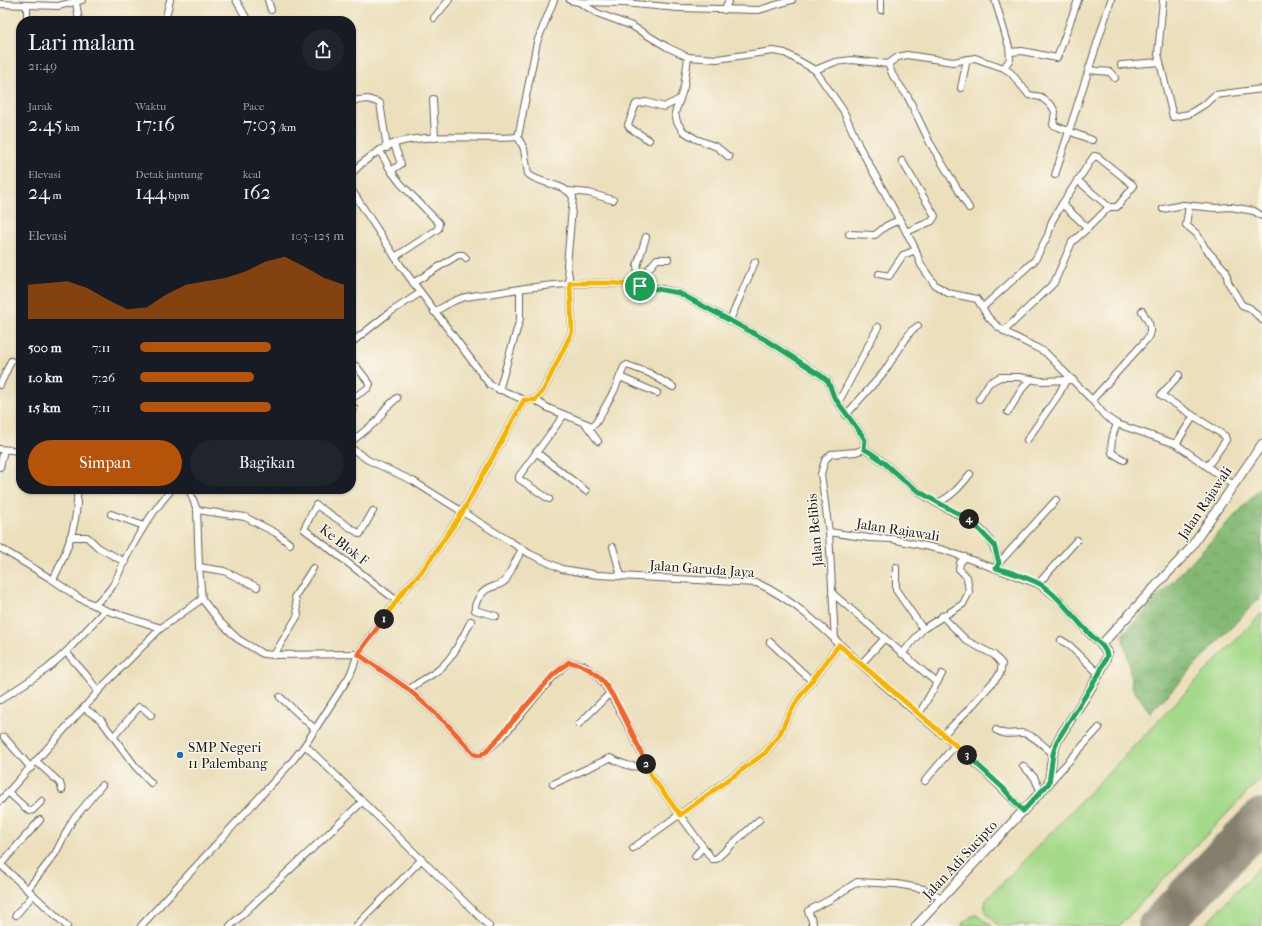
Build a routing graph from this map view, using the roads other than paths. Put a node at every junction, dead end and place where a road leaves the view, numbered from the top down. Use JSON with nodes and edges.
{"nodes":[{"id":1,"x":170,"y":0,"type":"edge"},
{"id":2,"x":236,"y":0,"type":"edge"},
{"id":3,"x":268,"y":0,"type":"edge"},
{"id":4,"x":449,"y":0,"type":"edge"},
{"id":5,"x":554,"y":0,"type":"edge"},
{"id":6,"x":570,"y":0,"type":"edge"},
{"id":7,"x":729,"y":0,"type":"edge"},
{"id":8,"x":792,"y":0,"type":"edge"},
{"id":9,"x":881,"y":0,"type":"edge"},
{"id":10,"x":995,"y":0,"type":"edge"},
{"id":11,"x":1078,"y":0,"type":"edge"},
{"id":12,"x":1111,"y":0,"type":"edge"},
{"id":13,"x":1163,"y":0,"type":"edge"},
{"id":14,"x":79,"y":1,"type":"edge"},
{"id":15,"x":601,"y":1,"type":"edge"},
{"id":16,"x":578,"y":2,"type":"junction"},
{"id":17,"x":625,"y":2,"type":"edge"},
{"id":18,"x":0,"y":4,"type":"edge"},
{"id":19,"x":27,"y":5,"type":"junction"},
{"id":20,"x":271,"y":10,"type":"dead end"},
{"id":21,"x":724,"y":10,"type":"junction"},
{"id":22,"x":881,"y":10,"type":"dead end"},
{"id":23,"x":27,"y":16,"type":"edge"},
{"id":24,"x":79,"y":16,"type":"edge"},
{"id":25,"x":166,"y":16,"type":"edge"},
{"id":26,"x":245,"y":16,"type":"edge"},
{"id":27,"x":434,"y":18,"type":"dead end"},
{"id":28,"x":1010,"y":52,"type":"junction"},
{"id":29,"x":688,"y":57,"type":"junction"},
{"id":30,"x":967,"y":59,"type":"junction"},
{"id":31,"x":1160,"y":62,"type":"junction"},
{"id":32,"x":888,"y":64,"type":"junction"},
{"id":33,"x":1122,"y":65,"type":"dead end"},
{"id":34,"x":1004,"y":68,"type":"junction"},
{"id":35,"x":815,"y":70,"type":"junction"},
{"id":36,"x":1089,"y":70,"type":"junction"},
{"id":37,"x":1115,"y":78,"type":"dead end"},
{"id":38,"x":961,"y":88,"type":"dead end"},
{"id":39,"x":1262,"y":89,"type":"edge"},
{"id":40,"x":433,"y":99,"type":"dead end"},
{"id":41,"x":680,"y":99,"type":"junction"},
{"id":42,"x":356,"y":100,"type":"edge"},
{"id":43,"x":1068,"y":132,"type":"junction"},
{"id":44,"x":518,"y":137,"type":"junction"},
{"id":45,"x":435,"y":138,"type":"junction"},
{"id":46,"x":650,"y":140,"type":"dead end"},
{"id":47,"x":1092,"y":140,"type":"dead end"},
{"id":48,"x":394,"y":144,"type":"junction"},
{"id":49,"x":387,"y":148,"type":"junction"},
{"id":50,"x":380,"y":151,"type":"junction"},
{"id":51,"x":729,"y":156,"type":"dead end"},
{"id":52,"x":902,"y":161,"type":"dead end"},
{"id":53,"x":356,"y":170,"type":"edge"},
{"id":54,"x":390,"y":171,"type":"junction"},
{"id":55,"x":1055,"y":176,"type":"dead end"},
{"id":56,"x":1077,"y":180,"type":"junction"},
{"id":57,"x":569,"y":191,"type":"junction"},
{"id":58,"x":356,"y":197,"type":"edge"},
{"id":59,"x":613,"y":200,"type":"dead end"},
{"id":60,"x":1062,"y":204,"type":"junction"},
{"id":61,"x":1189,"y":206,"type":"junction"},
{"id":62,"x":1109,"y":207,"type":"junction"},
{"id":63,"x":969,"y":208,"type":"dead end"},
{"id":64,"x":1163,"y":209,"type":"dead end"},
{"id":65,"x":1262,"y":216,"type":"edge"},
{"id":66,"x":899,"y":220,"type":"junction"},
{"id":67,"x":1088,"y":228,"type":"junction"},
{"id":68,"x":906,"y":232,"type":"junction"},
{"id":69,"x":849,"y":234,"type":"dead end"},
{"id":70,"x":646,"y":237,"type":"dead end"},
{"id":71,"x":916,"y":250,"type":"junction"},
{"id":72,"x":395,"y":257,"type":"junction"},
{"id":73,"x":466,"y":258,"type":"dead end"},
{"id":74,"x":668,"y":259,"type":"dead end"},
{"id":75,"x":755,"y":262,"type":"dead end"},
{"id":76,"x":879,"y":274,"type":"dead end"},
{"id":77,"x":638,"y":275,"type":"junction"},
{"id":78,"x":413,"y":283,"type":"junction"},
{"id":79,"x":570,"y":283,"type":"junction"},
{"id":80,"x":640,"y":286,"type":"junction"},
{"id":81,"x":520,"y":289,"type":"junction"},
{"id":82,"x":420,"y":293,"type":"junction"},
{"id":83,"x":983,"y":307,"type":"junction"},
{"id":84,"x":1142,"y":311,"type":"dead end"},
{"id":85,"x":434,"y":312,"type":"junction"},
{"id":86,"x":730,"y":320,"type":"junction"},
{"id":87,"x":1262,"y":320,"type":"edge"},
{"id":88,"x":878,"y":326,"type":"dead end"},
{"id":89,"x":918,"y":326,"type":"dead end"},
{"id":90,"x":1004,"y":330,"type":"junction"},
{"id":91,"x":356,"y":339,"type":"edge"},
{"id":92,"x":11,"y":361,"type":"dead end"},
{"id":93,"x":356,"y":366,"type":"edge"},
{"id":94,"x":1179,"y":375,"type":"dead end"},
{"id":95,"x":620,"y":377,"type":"junction"},
{"id":96,"x":1031,"y":379,"type":"junction"},
{"id":97,"x":1069,"y":380,"type":"junction"},
{"id":98,"x":0,"y":385,"type":"edge"},
{"id":99,"x":673,"y":387,"type":"dead end"},
{"id":100,"x":500,"y":390,"type":"junction"},
{"id":101,"x":656,"y":393,"type":"dead end"},
{"id":102,"x":356,"y":396,"type":"edge"},
{"id":103,"x":397,"y":398,"type":"dead end"},
{"id":104,"x":980,"y":399,"type":"dead end"},
{"id":105,"x":524,"y":400,"type":"junction"},
{"id":106,"x":535,"y":400,"type":"junction"},
{"id":107,"x":1092,"y":400,"type":"junction"},
{"id":108,"x":838,"y":403,"type":"junction"},
{"id":109,"x":1008,"y":412,"type":"dead end"},
{"id":110,"x":846,"y":414,"type":"junction"},
{"id":111,"x":564,"y":415,"type":"junction"},
{"id":112,"x":1193,"y":417,"type":"junction"},
{"id":113,"x":1117,"y":424,"type":"junction"},
{"id":114,"x":588,"y":426,"type":"junction"},
{"id":115,"x":356,"y":438,"type":"edge"},
{"id":116,"x":1028,"y":440,"type":"dead end"},
{"id":117,"x":598,"y":442,"type":"dead end"},
{"id":118,"x":1176,"y":444,"type":"junction"},
{"id":119,"x":1262,"y":444,"type":"edge"},
{"id":120,"x":2,"y":449,"type":"edge"},
{"id":121,"x":864,"y":449,"type":"junction"},
{"id":122,"x":16,"y":451,"type":"edge"},
{"id":123,"x":356,"y":452,"type":"edge"},
{"id":124,"x":536,"y":452,"type":"junction"},
{"id":125,"x":1124,"y":460,"type":"dead end"},
{"id":126,"x":1208,"y":466,"type":"junction"},
{"id":127,"x":0,"y":467,"type":"edge"},
{"id":128,"x":970,"y":474,"type":"dead end"},
{"id":129,"x":1233,"y":485,"type":"junction"},
{"id":130,"x":586,"y":491,"type":"dead end"},
{"id":131,"x":77,"y":494,"type":"edge"},
{"id":132,"x":167,"y":494,"type":"edge"},
{"id":133,"x":191,"y":494,"type":"edge"},
{"id":134,"x":548,"y":499,"type":"dead end"},
{"id":135,"x":1056,"y":500,"type":"dead end"},
{"id":136,"x":937,"y":503,"type":"junction"},
{"id":137,"x":197,"y":510,"type":"junction"},
{"id":138,"x":373,"y":512,"type":"dead end"},
{"id":139,"x":462,"y":513,"type":"junction"},
{"id":140,"x":111,"y":514,"type":"dead end"},
{"id":141,"x":144,"y":526,"type":"junction"},
{"id":142,"x":829,"y":532,"type":"junction"},
{"id":143,"x":70,"y":537,"type":"junction"},
{"id":144,"x":1077,"y":540,"type":"dead end"},
{"id":145,"x":290,"y":544,"type":"dead end"},
{"id":146,"x":613,"y":546,"type":"dead end"},
{"id":147,"x":0,"y":548,"type":"edge"},
{"id":148,"x":522,"y":550,"type":"junction"},
{"id":149,"x":965,"y":557,"type":"junction"},
{"id":150,"x":125,"y":562,"type":"junction"},
{"id":151,"x":998,"y":565,"type":"junction"},
{"id":152,"x":198,"y":567,"type":"junction"},
{"id":153,"x":896,"y":567,"type":"dead end"},
{"id":154,"x":313,"y":568,"type":"dead end"},
{"id":155,"x":621,"y":576,"type":"junction"},
{"id":156,"x":53,"y":580,"type":"junction"},
{"id":157,"x":1038,"y":584,"type":"junction"},
{"id":158,"x":257,"y":587,"type":"dead end"},
{"id":159,"x":832,"y":593,"type":"junction"},
{"id":160,"x":202,"y":599,"type":"junction"},
{"id":161,"x":397,"y":601,"type":"junction"},
{"id":162,"x":94,"y":604,"type":"junction"},
{"id":163,"x":105,"y":610,"type":"junction"},
{"id":164,"x":496,"y":616,"type":"dead end"},
{"id":165,"x":942,"y":616,"type":"junction"},
{"id":166,"x":471,"y":621,"type":"dead end"},
{"id":167,"x":161,"y":628,"type":"junction"},
{"id":168,"x":923,"y":628,"type":"junction"},
{"id":169,"x":884,"y":639,"type":"junction"},
{"id":170,"x":1061,"y":640,"type":"dead end"},
{"id":171,"x":770,"y":642,"type":"dead end"},
{"id":172,"x":837,"y":643,"type":"junction"},
{"id":173,"x":1101,"y":645,"type":"junction"},
{"id":174,"x":66,"y":652,"type":"junction"},
{"id":175,"x":358,"y":654,"type":"junction"},
{"id":176,"x":902,"y":654,"type":"junction"},
{"id":177,"x":274,"y":655,"type":"junction"},
{"id":178,"x":861,"y":664,"type":"junction"},
{"id":179,"x":942,"y":674,"type":"dead end"},
{"id":180,"x":1099,"y":674,"type":"junction"},
{"id":181,"x":812,"y":681,"type":"junction"},
{"id":182,"x":937,"y":683,"type":"junction"},
{"id":183,"x":408,"y":690,"type":"junction"},
{"id":184,"x":98,"y":691,"type":"junction"},
{"id":185,"x":610,"y":693,"type":"junction"},
{"id":186,"x":280,"y":697,"type":"dead end"},
{"id":187,"x":0,"y":700,"type":"edge"},
{"id":188,"x":84,"y":708,"type":"junction"},
{"id":189,"x":919,"y":714,"type":"junction"},
{"id":190,"x":151,"y":715,"type":"dead end"},
{"id":191,"x":579,"y":724,"type":"dead end"},
{"id":192,"x":1098,"y":728,"type":"dead end"},
{"id":193,"x":315,"y":729,"type":"junction"},
{"id":194,"x":996,"y":730,"type":"dead end"},
{"id":195,"x":943,"y":735,"type":"junction"},
{"id":196,"x":114,"y":736,"type":"junction"},
{"id":197,"x":4,"y":737,"type":"dead end"},
{"id":198,"x":305,"y":745,"type":"junction"},
{"id":199,"x":955,"y":745,"type":"junction"},
{"id":200,"x":1053,"y":754,"type":"junction"},
{"id":201,"x":37,"y":762,"type":"junction"},
{"id":202,"x":647,"y":765,"type":"junction"},
{"id":203,"x":1023,"y":766,"type":"dead end"},
{"id":204,"x":31,"y":768,"type":"junction"},
{"id":205,"x":925,"y":781,"type":"dead end"},
{"id":206,"x":151,"y":783,"type":"dead end"},
{"id":207,"x":1049,"y":783,"type":"junction"},
{"id":208,"x":553,"y":784,"type":"dead end"},
{"id":209,"x":102,"y":785,"type":"dead end"},
{"id":210,"x":62,"y":790,"type":"dead end"},
{"id":211,"x":8,"y":792,"type":"junction"},
{"id":212,"x":1040,"y":792,"type":"junction"},
{"id":213,"x":363,"y":800,"type":"junction"},
{"id":214,"x":0,"y":801,"type":"edge"},
{"id":215,"x":42,"y":801,"type":"dead end"},
{"id":216,"x":1023,"y":811,"type":"junction"},
{"id":217,"x":680,"y":815,"type":"junction"},
{"id":218,"x":40,"y":820,"type":"dead end"},
{"id":219,"x":759,"y":820,"type":"dead end"},
{"id":220,"x":704,"y":847,"type":"junction"},
{"id":221,"x":633,"y":848,"type":"dead end"},
{"id":222,"x":695,"y":856,"type":"dead end"},
{"id":223,"x":422,"y":859,"type":"junction"},
{"id":224,"x":0,"y":865,"type":"edge"},
{"id":225,"x":27,"y":890,"type":"junction"},
{"id":226,"x":33,"y":895,"type":"junction"},
{"id":227,"x":942,"y":898,"type":"junction"},
{"id":228,"x":16,"y":915,"type":"dead end"},
{"id":229,"x":67,"y":926,"type":"edge"},
{"id":230,"x":141,"y":926,"type":"edge"},
{"id":231,"x":230,"y":926,"type":"edge"},
{"id":232,"x":356,"y":926,"type":"edge"},
{"id":233,"x":489,"y":926,"type":"edge"},
{"id":234,"x":811,"y":926,"type":"edge"},
{"id":235,"x":916,"y":926,"type":"edge"}],
"edges":[{"from":1,"to":25,"type":"street"},
{"from":2,"to":26,"type":"street"},
{"from":3,"to":20,"type":"street"},
{"from":4,"to":27,"type":"street"},
{"from":5,"to":44,"type":"street"},
{"from":6,"to":16,"type":"street"},
{"from":7,"to":21,"type":"street"},
{"from":8,"to":21,"type":"street"},
{"from":9,"to":22,"type":"street"},
{"from":10,"to":28,"type":"street"},
{"from":11,"to":28,"type":"street"},
{"from":12,"to":36,"type":"street"},
{"from":13,"to":31,"type":"street"},
{"from":14,"to":19,"type":"street"},
{"from":14,"to":24,"type":"street"},
{"from":15,"to":16,"type":"street"},
{"from":15,"to":17,"type":"street"},
{"from":16,"to":29,"type":"street"},
{"from":17,"to":21,"type":"street"},
{"from":18,"to":19,"type":"street"},
{"from":19,"to":23,"type":"street"},
{"from":28,"to":34,"type":"street"},
{"from":29,"to":35,"type":"street"},
{"from":29,"to":41,"type":"street"},
{"from":30,"to":32,"type":"street"},
{"from":30,"to":34,"type":"street"},
{"from":30,"to":38,"type":"street"},
{"from":31,"to":33,"type":"street"},
{"from":31,"to":39,"type":"street"},
{"from":32,"to":35,"type":"street"},
{"from":32,"to":63,"type":"street"},
{"from":34,"to":43,"type":"street"},
{"from":35,"to":66,"type":"street"},
{"from":36,"to":37,"type":"street"},
{"from":36,"to":43,"type":"street"},
{"from":40,"to":45,"type":"street"},
{"from":41,"to":46,"type":"street"},
{"from":41,"to":51,"type":"street"},
{"from":42,"to":49,"type":"street"},
{"from":43,"to":47,"type":"street"},
{"from":43,"to":55,"type":"street"},
{"from":44,"to":45,"type":"street"},
{"from":44,"to":57,"type":"street"},
{"from":45,"to":48,"type":"street"},
{"from":48,"to":49,"type":"street"},
{"from":48,"to":54,"type":"street"},
{"from":49,"to":50,"type":"street"},
{"from":50,"to":53,"type":"street"},
{"from":50,"to":54,"type":"street"},
{"from":52,"to":68,"type":"street"},
{"from":54,"to":72,"type":"street"},
{"from":56,"to":60,"type":"street"},
{"from":56,"to":62,"type":"street"},
{"from":56,"to":62,"type":"street"},
{"from":57,"to":59,"type":"street"},
{"from":57,"to":79,"type":"street"},
{"from":58,"to":72,"type":"street"},
{"from":60,"to":67,"type":"street"},
{"from":60,"to":83,"type":"street"},
{"from":61,"to":64,"type":"street"},
{"from":61,"to":65,"type":"street"},
{"from":61,"to":87,"type":"street"},
{"from":62,"to":67,"type":"street"},
{"from":66,"to":68,"type":"street"},
{"from":66,"to":69,"type":"street"},
{"from":67,"to":90,"type":"street"},
{"from":68,"to":71,"type":"street"},
{"from":70,"to":77,"type":"street"},
{"from":71,"to":76,"type":"street"},
{"from":71,"to":83,"type":"street"},
{"from":72,"to":78,"type":"street"},
{"from":73,"to":78,"type":"street"},
{"from":74,"to":77,"type":"street"},
{"from":75,"to":86,"type":"street"},
{"from":77,"to":80,"type":"street"},
{"from":78,"to":82,"type":"street"},
{"from":79,"to":80,"type":"street"},
{"from":79,"to":81,"type":"street"},
{"from":79,"to":106,"type":"street"},
{"from":80,"to":86,"type":"street"},
{"from":81,"to":85,"type":"street"},
{"from":81,"to":100,"type":"street"},
{"from":82,"to":85,"type":"street"},
{"from":82,"to":91,"type":"street"},
{"from":83,"to":90,"type":"street"},
{"from":84,"to":107,"type":"street"},
{"from":85,"to":100,"type":"street"},
{"from":86,"to":108,"type":"street"},
{"from":88,"to":108,"type":"street"},
{"from":89,"to":110,"type":"street"},
{"from":90,"to":97,"type":"street"},
{"from":92,"to":98,"type":"street"},
{"from":93,"to":102,"type":"street"},
{"from":94,"to":112,"type":"street"},
{"from":95,"to":99,"type":"street"},
{"from":95,"to":101,"type":"street"},
{"from":95,"to":114,"type":"street"},
{"from":96,"to":97,"type":"street"},
{"from":96,"to":104,"type":"street"},
{"from":96,"to":109,"type":"street"},
{"from":97,"to":107,"type":"street"},
{"from":97,"to":116,"type":"street"},
{"from":100,"to":105,"type":"street"},
{"from":103,"to":115,"type":"street"},
{"from":105,"to":106,"type":"street"},
{"from":105,"to":139,"type":"street"},
{"from":106,"to":111,"type":"street"},
{"from":107,"to":113,"type":"street"},
{"from":108,"to":110,"type":"street"},
{"from":110,"to":121,"type":"street"},
{"from":111,"to":114,"type":"street"},
{"from":111,"to":124,"type":"street"},
{"from":112,"to":118,"type":"street"},
{"from":112,"to":126,"type":"street"},
{"from":113,"to":118,"type":"street"},
{"from":113,"to":125,"type":"street"},
{"from":114,"to":117,"type":"street"},
{"from":118,"to":126,"type":"street"},
{"from":119,"to":129,"type":"street","name":"Jalan Rajawali"},
{"from":120,"to":122,"type":"street"},
{"from":120,"to":127,"type":"street"},
{"from":121,"to":136,"type":"street"},
{"from":121,"to":142,"type":"street","name":"Jalan Belibis"},
{"from":123,"to":139,"type":"street","name":"Jalan Garuda Jaya"},
{"from":124,"to":130,"type":"street"},
{"from":124,"to":134,"type":"street"},
{"from":126,"to":129,"type":"street"},
{"from":128,"to":136,"type":"street"},
{"from":129,"to":173,"type":"street","name":"Jalan Rajawali"},
{"from":131,"to":143,"type":"street"},
{"from":132,"to":141,"type":"street"},
{"from":133,"to":137,"type":"street"},
{"from":135,"to":151,"type":"street"},
{"from":136,"to":151,"type":"street"},
{"from":137,"to":145,"type":"street"},
{"from":137,"to":152,"type":"street"},
{"from":138,"to":161,"type":"street","name":"Ke Blok F"},
{"from":139,"to":148,"type":"street","name":"Jalan Garuda Jaya"},
{"from":139,"to":161,"type":"street"},
{"from":140,"to":141,"type":"street"},
{"from":141,"to":150,"type":"street"},
{"from":142,"to":149,"type":"street","name":"Jalan Rajawali"},
{"from":142,"to":159,"type":"street","name":"Jalan Belibis"},
{"from":143,"to":150,"type":"street"},
{"from":143,"to":156,"type":"street"},
{"from":144,"to":157,"type":"street"},
{"from":146,"to":155,"type":"street"},
{"from":147,"to":156,"type":"street"},
{"from":148,"to":155,"type":"street","name":"Jalan Garuda Jaya"},
{"from":148,"to":164,"type":"street"},
{"from":149,"to":151,"type":"street","name":"Jalan Rajawali"},
{"from":149,"to":165,"type":"street"},
{"from":150,"to":162,"type":"street"},
{"from":151,"to":157,"type":"street","name":"Jalan Rajawali"},
{"from":152,"to":158,"type":"street"},
{"from":152,"to":160,"type":"street"},
{"from":153,"to":168,"type":"street"},
{"from":154,"to":177,"type":"street"},
{"from":155,"to":172,"type":"street","name":"Jalan Garuda Jaya"},
{"from":156,"to":162,"type":"street"},
{"from":157,"to":173,"type":"street","name":"Jalan Rajawali"},
{"from":159,"to":169,"type":"street"},
{"from":159,"to":172,"type":"street","name":"Jalan Belibis"},
{"from":160,"to":167,"type":"street"},
{"from":160,"to":177,"type":"street"},
{"from":161,"to":175,"type":"street"},
{"from":162,"to":163,"type":"street"},
{"from":163,"to":167,"type":"street"},
{"from":163,"to":174,"type":"street"},
{"from":165,"to":168,"type":"street"},
{"from":165,"to":195,"type":"street"},
{"from":166,"to":183,"type":"street"},
{"from":167,"to":184,"type":"street"},
{"from":168,"to":176,"type":"street"},
{"from":169,"to":176,"type":"street"},
{"from":169,"to":178,"type":"street"},
{"from":170,"to":180,"type":"street"},
{"from":171,"to":181,"type":"street"},
{"from":172,"to":178,"type":"street","name":"Jalan Garuda Jaya"},
{"from":172,"to":181,"type":"street"},
{"from":173,"to":180,"type":"street"},
{"from":174,"to":184,"type":"street"},
{"from":174,"to":187,"type":"street"},
{"from":175,"to":177,"type":"street"},
{"from":175,"to":183,"type":"street"},
{"from":175,"to":193,"type":"street"},
{"from":176,"to":182,"type":"street"},
{"from":178,"to":189,"type":"street","name":"Jalan Garuda Jaya"},
{"from":179,"to":182,"type":"street"},
{"from":180,"to":200,"type":"street"},
{"from":181,"to":217,"type":"street"},
{"from":182,"to":189,"type":"street"},
{"from":183,"to":185,"type":"street"},
{"from":184,"to":188,"type":"street"},
{"from":185,"to":191,"type":"street"},
{"from":185,"to":202,"type":"street"},
{"from":186,"to":193,"type":"street"},
{"from":188,"to":196,"type":"street"},
{"from":188,"to":201,"type":"street"},
{"from":189,"to":195,"type":"street","name":"Jalan Garuda Jaya"},
{"from":190,"to":196,"type":"street"},
{"from":192,"to":207,"type":"street"},
{"from":193,"to":198,"type":"street"},
{"from":194,"to":200,"type":"street"},
{"from":195,"to":199,"type":"street","name":"Jalan Garuda Jaya"},
{"from":196,"to":206,"type":"street"},
{"from":197,"to":204,"type":"street"},
{"from":198,"to":213,"type":"street"},
{"from":198,"to":230,"type":"street"},
{"from":199,"to":205,"type":"street"},
{"from":199,"to":216,"type":"street","name":"Jalan Garuda Jaya"},
{"from":200,"to":207,"type":"street"},
{"from":201,"to":204,"type":"street"},
{"from":201,"to":210,"type":"street"},
{"from":202,"to":208,"type":"street"},
{"from":202,"to":217,"type":"street"},
{"from":203,"to":212,"type":"street"},
{"from":204,"to":211,"type":"street"},
{"from":207,"to":212,"type":"street"},
{"from":209,"to":225,"type":"street"},
{"from":211,"to":214,"type":"street"},
{"from":211,"to":215,"type":"street"},
{"from":212,"to":216,"type":"street"},
{"from":213,"to":223,"type":"street"},
{"from":213,"to":231,"type":"street"},
{"from":216,"to":227,"type":"street","name":"Jalan Adi Sucipto"},
{"from":217,"to":220,"type":"street"},
{"from":217,"to":221,"type":"street"},
{"from":218,"to":224,"type":"street"},
{"from":219,"to":220,"type":"street"},
{"from":220,"to":222,"type":"street"},
{"from":223,"to":232,"type":"street"},
{"from":223,"to":233,"type":"street"},
{"from":224,"to":225,"type":"street"},
{"from":225,"to":226,"type":"street"},
{"from":226,"to":228,"type":"street"},
{"from":226,"to":229,"type":"street"},
{"from":227,"to":234,"type":"street"},
{"from":227,"to":235,"type":"street","name":"Jalan Adi Sucipto"}]}
